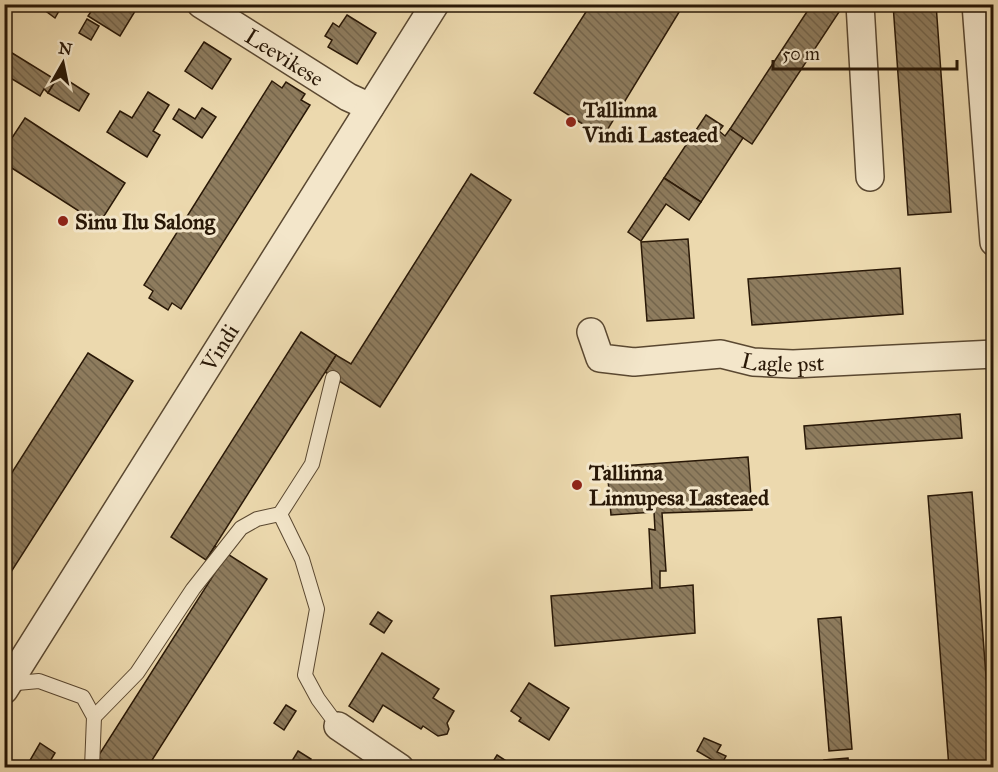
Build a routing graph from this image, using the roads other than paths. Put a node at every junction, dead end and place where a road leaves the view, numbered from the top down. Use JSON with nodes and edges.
{"nodes":[{"id":1,"x":201,"y":4,"type":"edge"},
{"id":2,"x":435,"y":4,"type":"edge"},
{"id":3,"x":860,"y":4,"type":"edge"},
{"id":4,"x":976,"y":4,"type":"edge"},
{"id":5,"x":370,"y":107,"type":"junction"},
{"id":6,"x":870,"y":177,"type":"dead end"},
{"id":7,"x":993,"y":242,"type":"edge"},
{"id":8,"x":591,"y":333,"type":"dead end"},
{"id":9,"x":993,"y":354,"type":"edge"},
{"id":10,"x":333,"y":378,"type":"dead end"},
{"id":11,"x":280,"y":514,"type":"junction"},
{"id":12,"x":6,"y":686,"type":"edge"},
{"id":13,"x":94,"y":717,"type":"junction"},
{"id":14,"x":338,"y":726,"type":"joint"},
{"id":15,"x":92,"y":768,"type":"edge"},
{"id":16,"x":400,"y":768,"type":"edge"}],
"edges":[{"from":1,"to":5,"type":"street","name":"Leevikese"},
{"from":2,"to":5,"type":"street","name":"Vindi"},
{"from":3,"to":6,"type":"street"},
{"from":4,"to":7,"type":"street"},
{"from":5,"to":12,"type":"street","name":"Vindi"},
{"from":8,"to":9,"type":"street","name":"Lagle pst"},
{"from":10,"to":11,"type":"lane"},
{"from":11,"to":13,"type":"lane"},
{"from":11,"to":14,"type":"lane"},
{"from":12,"to":13,"type":"lane"},
{"from":13,"to":15,"type":"lane"},
{"from":14,"to":16,"type":"street"}]}
